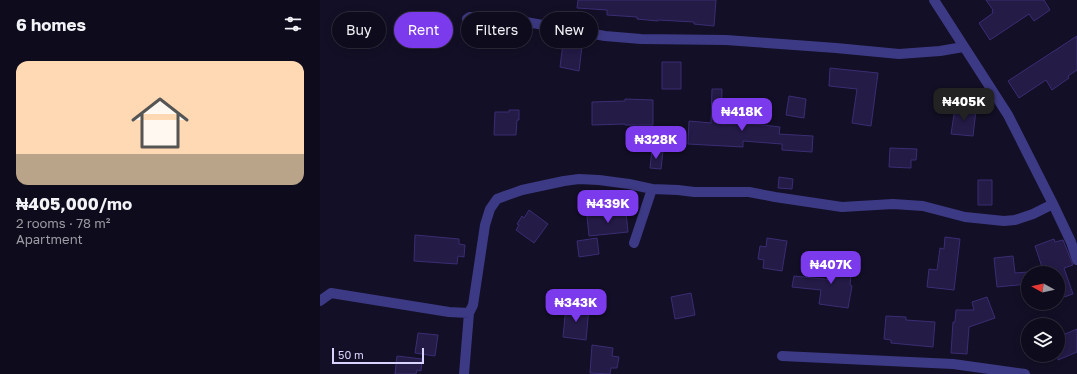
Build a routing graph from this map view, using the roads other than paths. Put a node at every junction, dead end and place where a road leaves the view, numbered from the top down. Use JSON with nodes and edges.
{"nodes":[{"id":1,"x":934,"y":0,"type":"edge"},
{"id":2,"x":532,"y":23,"type":"edge"},
{"id":3,"x":963,"y":47,"type":"junction"},
{"id":4,"x":652,"y":189,"type":"junction"},
{"id":5,"x":1053,"y":204,"type":"junction"},
{"id":6,"x":634,"y":243,"type":"dead end"},
{"id":7,"x":1077,"y":260,"type":"edge"},
{"id":8,"x":320,"y":300,"type":"edge"},
{"id":9,"x":469,"y":313,"type":"junction"},
{"id":10,"x":782,"y":356,"type":"dead end"},
{"id":11,"x":464,"y":374,"type":"edge"},
{"id":12,"x":1025,"y":374,"type":"edge"}],
"edges":[{"from":1,"to":3,"type":"street"},
{"from":2,"to":3,"type":"street"},
{"from":3,"to":5,"type":"street"},
{"from":4,"to":5,"type":"street"},
{"from":4,"to":6,"type":"street"},
{"from":4,"to":9,"type":"street"},
{"from":5,"to":7,"type":"street"},
{"from":8,"to":9,"type":"street"},
{"from":9,"to":11,"type":"street"},
{"from":10,"to":12,"type":"street"}]}
